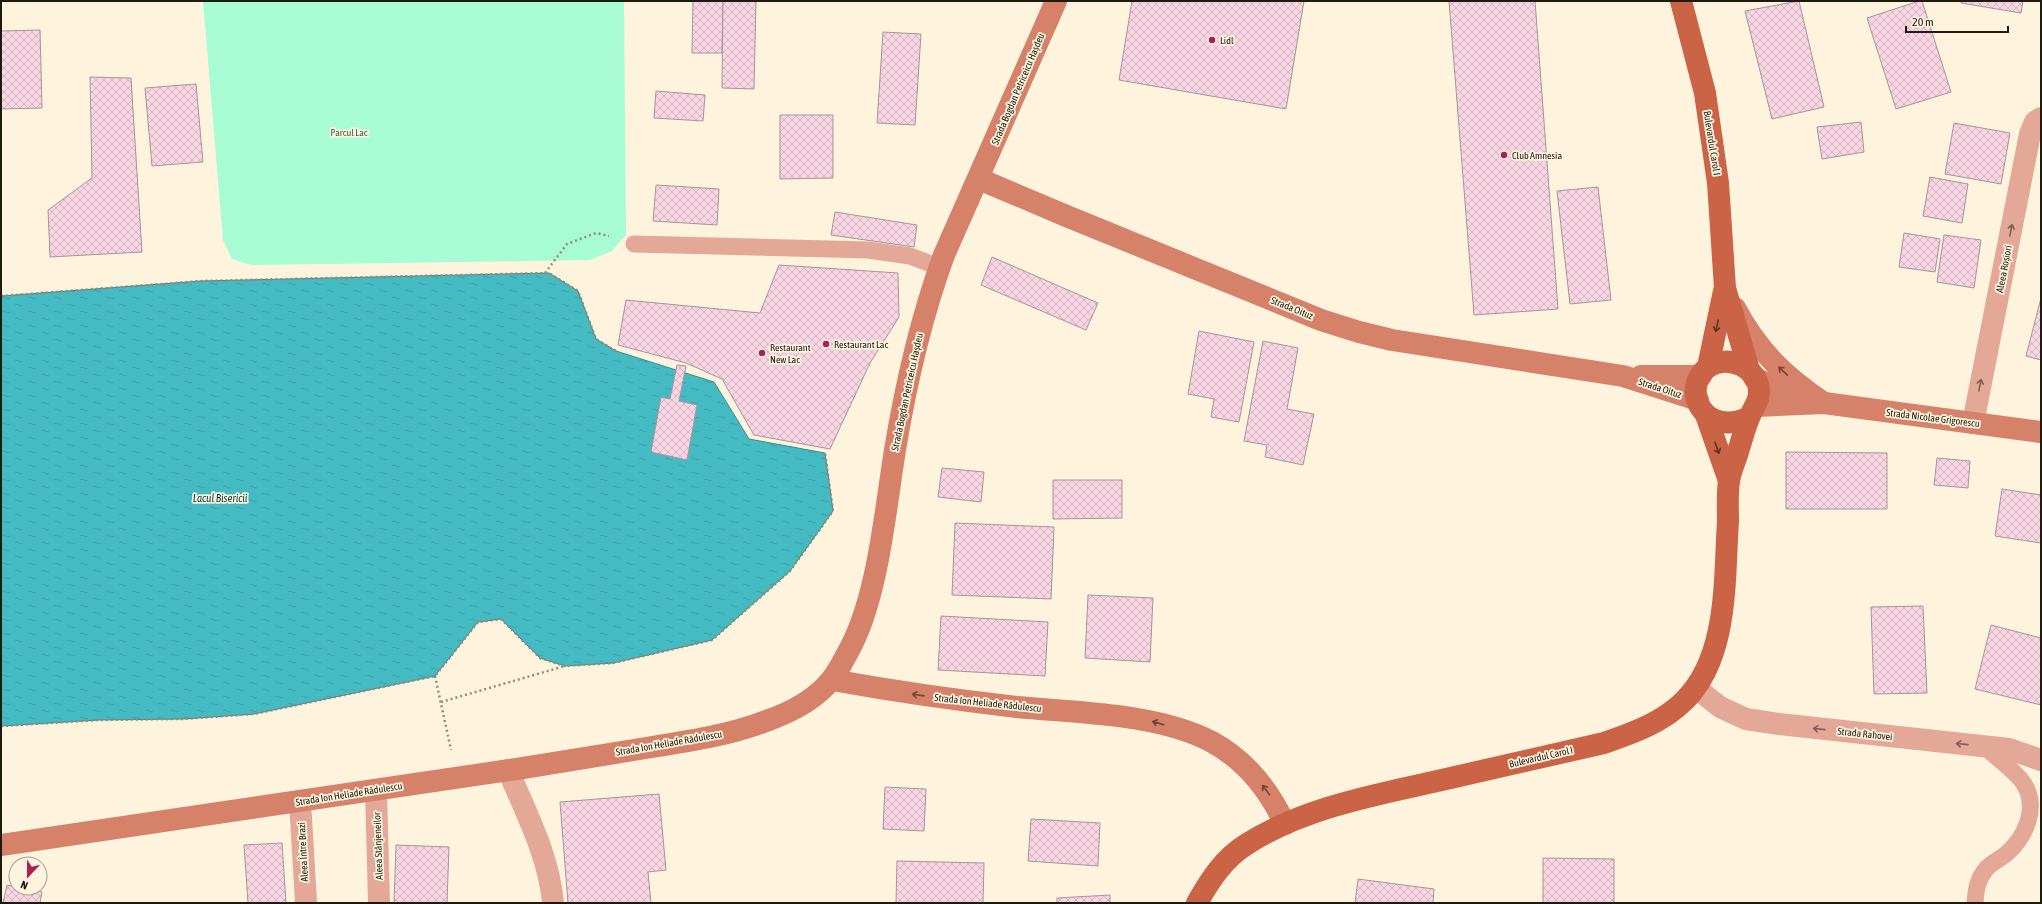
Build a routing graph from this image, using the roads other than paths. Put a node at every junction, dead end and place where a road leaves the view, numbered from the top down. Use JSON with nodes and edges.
{"nodes":[{"id":1,"x":1056,"y":1,"type":"edge"},
{"id":2,"x":1681,"y":1,"type":"edge"},
{"id":3,"x":2041,"y":118,"type":"edge"},
{"id":4,"x":979,"y":179,"type":"junction"},
{"id":5,"x":634,"y":244,"type":"road end"},
{"id":6,"x":940,"y":267,"type":"junction"},
{"id":7,"x":1725,"y":288,"type":"junction"},
{"id":8,"x":1705,"y":372,"type":"junction"},
{"id":9,"x":1751,"y":374,"type":"junction"},
{"id":10,"x":1623,"y":376,"type":"junction"},
{"id":11,"x":1824,"y":403,"type":"junction"},
{"id":12,"x":1702,"y":408,"type":"junction"},
{"id":13,"x":1752,"y":411,"type":"junction"},
{"id":14,"x":1973,"y":423,"type":"junction"},
{"id":15,"x":2041,"y":432,"type":"edge"},
{"id":16,"x":1729,"y":481,"type":"junction"},
{"id":17,"x":832,"y":680,"type":"junction"},
{"id":18,"x":1696,"y":688,"type":"junction"},
{"id":19,"x":1984,"y":746,"type":"junction"},
{"id":20,"x":2041,"y":760,"type":"edge"},
{"id":21,"x":508,"y":770,"type":"junction"},
{"id":22,"x":376,"y":790,"type":"junction"},
{"id":23,"x":300,"y":801,"type":"junction"},
{"id":24,"x":1285,"y":824,"type":"junction"},
{"id":25,"x":1,"y":845,"type":"edge"},
{"id":26,"x":306,"y":903,"type":"edge"},
{"id":27,"x":379,"y":903,"type":"edge"},
{"id":28,"x":553,"y":903,"type":"edge"},
{"id":29,"x":1197,"y":903,"type":"edge"},
{"id":30,"x":1975,"y":903,"type":"edge"}],
"edges":[{"from":1,"to":4,"type":"street","name":"Strada Bogdan Petriceicu Hașdeu"},
{"from":2,"to":7,"type":"main road","name":"Bulevardul Carol I"},
{"from":14,"to":3,"type":"street","name":"Aleea Roșiori","one_way":true},
{"from":4,"to":6,"type":"street","name":"Strada Bogdan Petriceicu Hașdeu"},
{"from":4,"to":10,"type":"street","name":"Strada Oituz"},
{"from":5,"to":6,"type":"lane"},
{"from":6,"to":17,"type":"street","name":"Strada Bogdan Petriceicu Hașdeu"},
{"from":7,"to":8,"type":"main road","name":"Bulevardul Carol I","one_way":true},
{"from":7,"to":9,"type":"main road","name":"Bulevardul Carol I"},
{"from":11,"to":7,"type":"street","one_way":true},
{"from":8,"to":9,"type":"main road"},
{"from":8,"to":10,"type":"street","name":"Strada Oituz"},
{"from":8,"to":12,"type":"main road","name":"Bulevardul Carol I"},
{"from":9,"to":11,"type":"street"},
{"from":9,"to":13,"type":"main road","name":"Bulevardul Carol I"},
{"from":10,"to":12,"type":"street","name":"Strada Oituz"},
{"from":11,"to":13,"type":"street"},
{"from":11,"to":14,"type":"street","name":"Strada Nicolae Grigorescu"},
{"from":12,"to":13,"type":"main road"},
{"from":12,"to":16,"type":"main road","name":"Bulevardul Carol I","one_way":true},
{"from":13,"to":16,"type":"main road","name":"Bulevardul Carol I"},
{"from":14,"to":15,"type":"street","name":"Strada Nicolae Grigorescu"},
{"from":16,"to":18,"type":"main road","name":"Bulevardul Carol I"},
{"from":17,"to":21,"type":"street","name":"Strada Ion Heliade Rădulescu"},
{"from":24,"to":17,"type":"street","name":"Strada Ion Heliade Rădulescu","one_way":true},
{"from":19,"to":18,"type":"street","name":"Strada Rahovei","one_way":true},
{"from":18,"to":24,"type":"main road","name":"Bulevardul Carol I"},
{"from":19,"to":20,"type":"street","name":"Strada Rahovei"},
{"from":19,"to":30,"type":"lane"},
{"from":21,"to":22,"type":"street","name":"Strada Ion Heliade Rădulescu"},
{"from":21,"to":28,"type":"street"},
{"from":22,"to":23,"type":"street","name":"Strada Ion Heliade Rădulescu"},
{"from":22,"to":27,"type":"street","name":"Aleea Stânjeneilor"},
{"from":23,"to":25,"type":"street","name":"Strada Ion Heliade Rădulescu"},
{"from":23,"to":26,"type":"street","name":"Aleea Între Brazi"},
{"from":24,"to":29,"type":"main road","name":"Bulevardul Carol I"}]}
